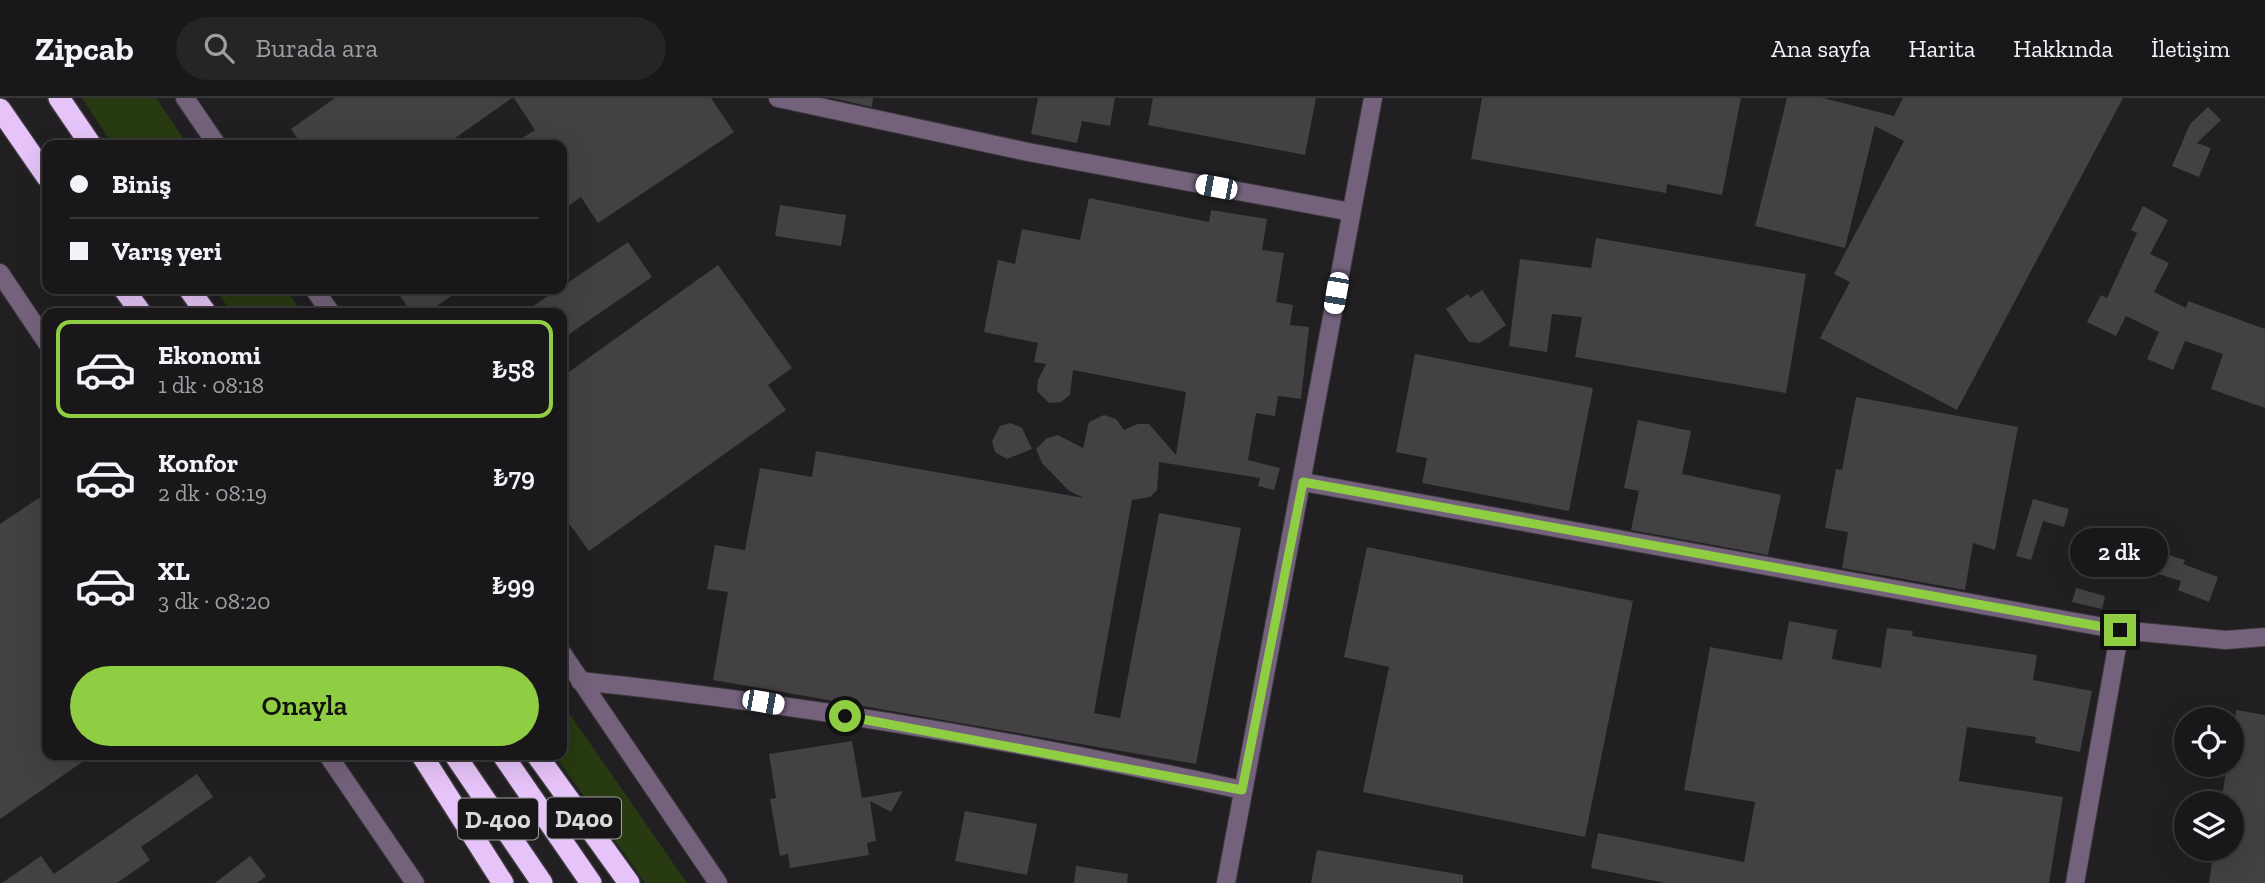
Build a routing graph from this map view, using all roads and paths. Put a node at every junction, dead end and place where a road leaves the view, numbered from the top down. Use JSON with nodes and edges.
{"nodes":[{"id":1,"x":59,"y":98,"type":"edge"},
{"id":2,"x":185,"y":98,"type":"edge"},
{"id":3,"x":778,"y":98,"type":"edge"},
{"id":4,"x":1373,"y":98,"type":"edge"},
{"id":5,"x":0,"y":109,"type":"edge"},
{"id":6,"x":88,"y":140,"type":"edge"},
{"id":7,"x":214,"y":140,"type":"edge"},
{"id":8,"x":42,"y":170,"type":"edge"},
{"id":9,"x":1350,"y":212,"type":"junction"},
{"id":10,"x":0,"y":273,"type":"edge"},
{"id":11,"x":42,"y":335,"type":"edge"},
{"id":12,"x":1303,"y":482,"type":"junction"},
{"id":13,"x":2120,"y":630,"type":"junction"},
{"id":14,"x":2265,"y":637,"type":"edge"},
{"id":15,"x":567,"y":661,"type":"edge"},
{"id":16,"x":580,"y":681,"type":"junction"},
{"id":17,"x":331,"y":760,"type":"edge"},
{"id":18,"x":425,"y":760,"type":"edge"},
{"id":19,"x":458,"y":760,"type":"edge"},
{"id":20,"x":506,"y":760,"type":"edge"},
{"id":21,"x":540,"y":760,"type":"edge"},
{"id":22,"x":1242,"y":790,"type":"junction"},
{"id":23,"x":415,"y":883,"type":"edge"},
{"id":24,"x":503,"y":883,"type":"edge"},
{"id":25,"x":542,"y":883,"type":"edge"},
{"id":26,"x":591,"y":883,"type":"edge"},
{"id":27,"x":629,"y":883,"type":"edge"},
{"id":28,"x":718,"y":883,"type":"edge"},
{"id":29,"x":1226,"y":883,"type":"edge"},
{"id":30,"x":2075,"y":883,"type":"edge"}],
"edges":[{"from":1,"to":6,"type":"highway"},
{"from":2,"to":7,"type":"street"},
{"from":3,"to":9,"type":"street"},
{"from":4,"to":9,"type":"street"},
{"from":5,"to":8,"type":"highway"},
{"from":9,"to":12,"type":"street"},
{"from":10,"to":11,"type":"street"},
{"from":12,"to":13,"type":"street"},
{"from":12,"to":22,"type":"street"},
{"from":13,"to":14,"type":"street"},
{"from":13,"to":30,"type":"street"},
{"from":15,"to":16,"type":"street"},
{"from":16,"to":22,"type":"street"},
{"from":16,"to":28,"type":"street"},
{"from":17,"to":23,"type":"street"},
{"from":18,"to":24,"type":"highway"},
{"from":19,"to":25,"type":"highway","number":"D-400"},
{"from":20,"to":26,"type":"highway","number":"D-400"},
{"from":21,"to":27,"type":"highway","number":"D400"},
{"from":22,"to":29,"type":"street"}]}
